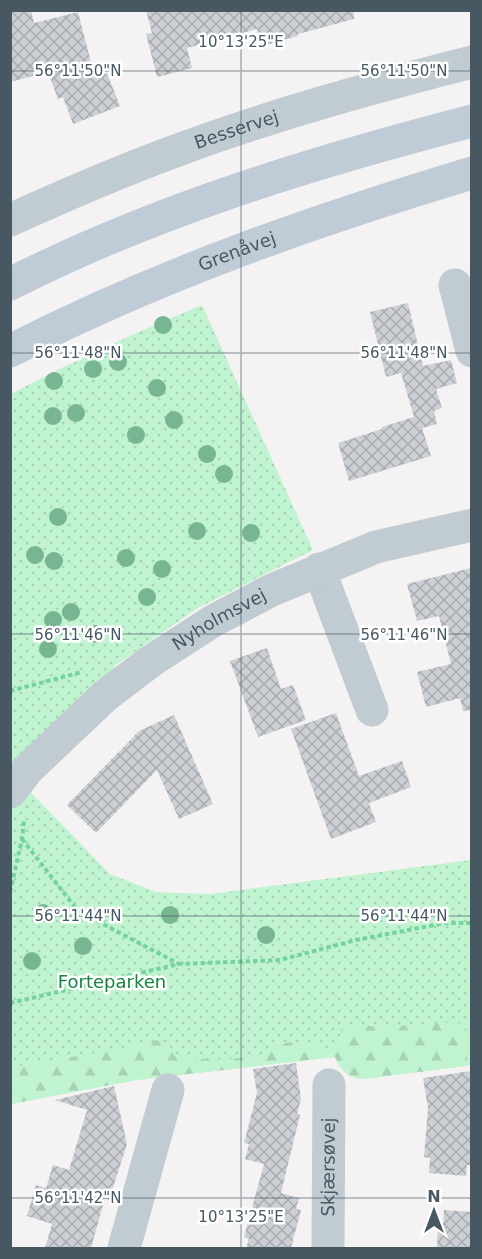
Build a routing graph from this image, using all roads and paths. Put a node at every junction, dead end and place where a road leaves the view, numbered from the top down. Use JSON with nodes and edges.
{"nodes":[{"id":1,"x":471,"y":62,"type":"edge"},
{"id":2,"x":471,"y":121,"type":"edge"},
{"id":3,"x":471,"y":173,"type":"edge"},
{"id":4,"x":10,"y":220,"type":"edge"},
{"id":5,"x":10,"y":284,"type":"edge"},
{"id":6,"x":455,"y":285,"type":"dead end"},
{"id":7,"x":10,"y":351,"type":"edge"},
{"id":8,"x":471,"y":351,"type":"edge"},
{"id":9,"x":471,"y":525,"type":"edge"},
{"id":10,"x":319,"y":569,"type":"junction"},
{"id":11,"x":372,"y":710,"type":"dead end"},
{"id":12,"x":17,"y":805,"type":"edge"},
{"id":13,"x":22,"y":839,"type":"junction"},
{"id":14,"x":10,"y":892,"type":"edge"},
{"id":15,"x":471,"y":923,"type":"edge"},
{"id":16,"x":179,"y":964,"type":"junction"},
{"id":17,"x":10,"y":1002,"type":"edge"},
{"id":18,"x":329,"y":1085,"type":"dead end"},
{"id":19,"x":168,"y":1090,"type":"dead end"},
{"id":20,"x":124,"y":1248,"type":"edge"},
{"id":21,"x":328,"y":1248,"type":"edge"}],
"edges":[{"from":1,"to":4,"type":"street","name":"Besservej"},
{"from":2,"to":5,"type":"main road"},
{"from":3,"to":7,"type":"main road","name":"Grenåvej"},
{"from":6,"to":8,"type":"street"},
{"from":9,"to":10,"type":"street","name":"Nyholmsvej"},
{"from":10,"to":11,"type":"street"},
{"from":10,"to":12,"type":"street","name":"Nyholmsvej"},
{"from":12,"to":13,"type":"path"},
{"from":13,"to":14,"type":"path"},
{"from":13,"to":16,"type":"path"},
{"from":15,"to":16,"type":"path"},
{"from":16,"to":17,"type":"path"},
{"from":18,"to":21,"type":"street","name":"Skjærsøvej"},
{"from":19,"to":20,"type":"street"}]}
